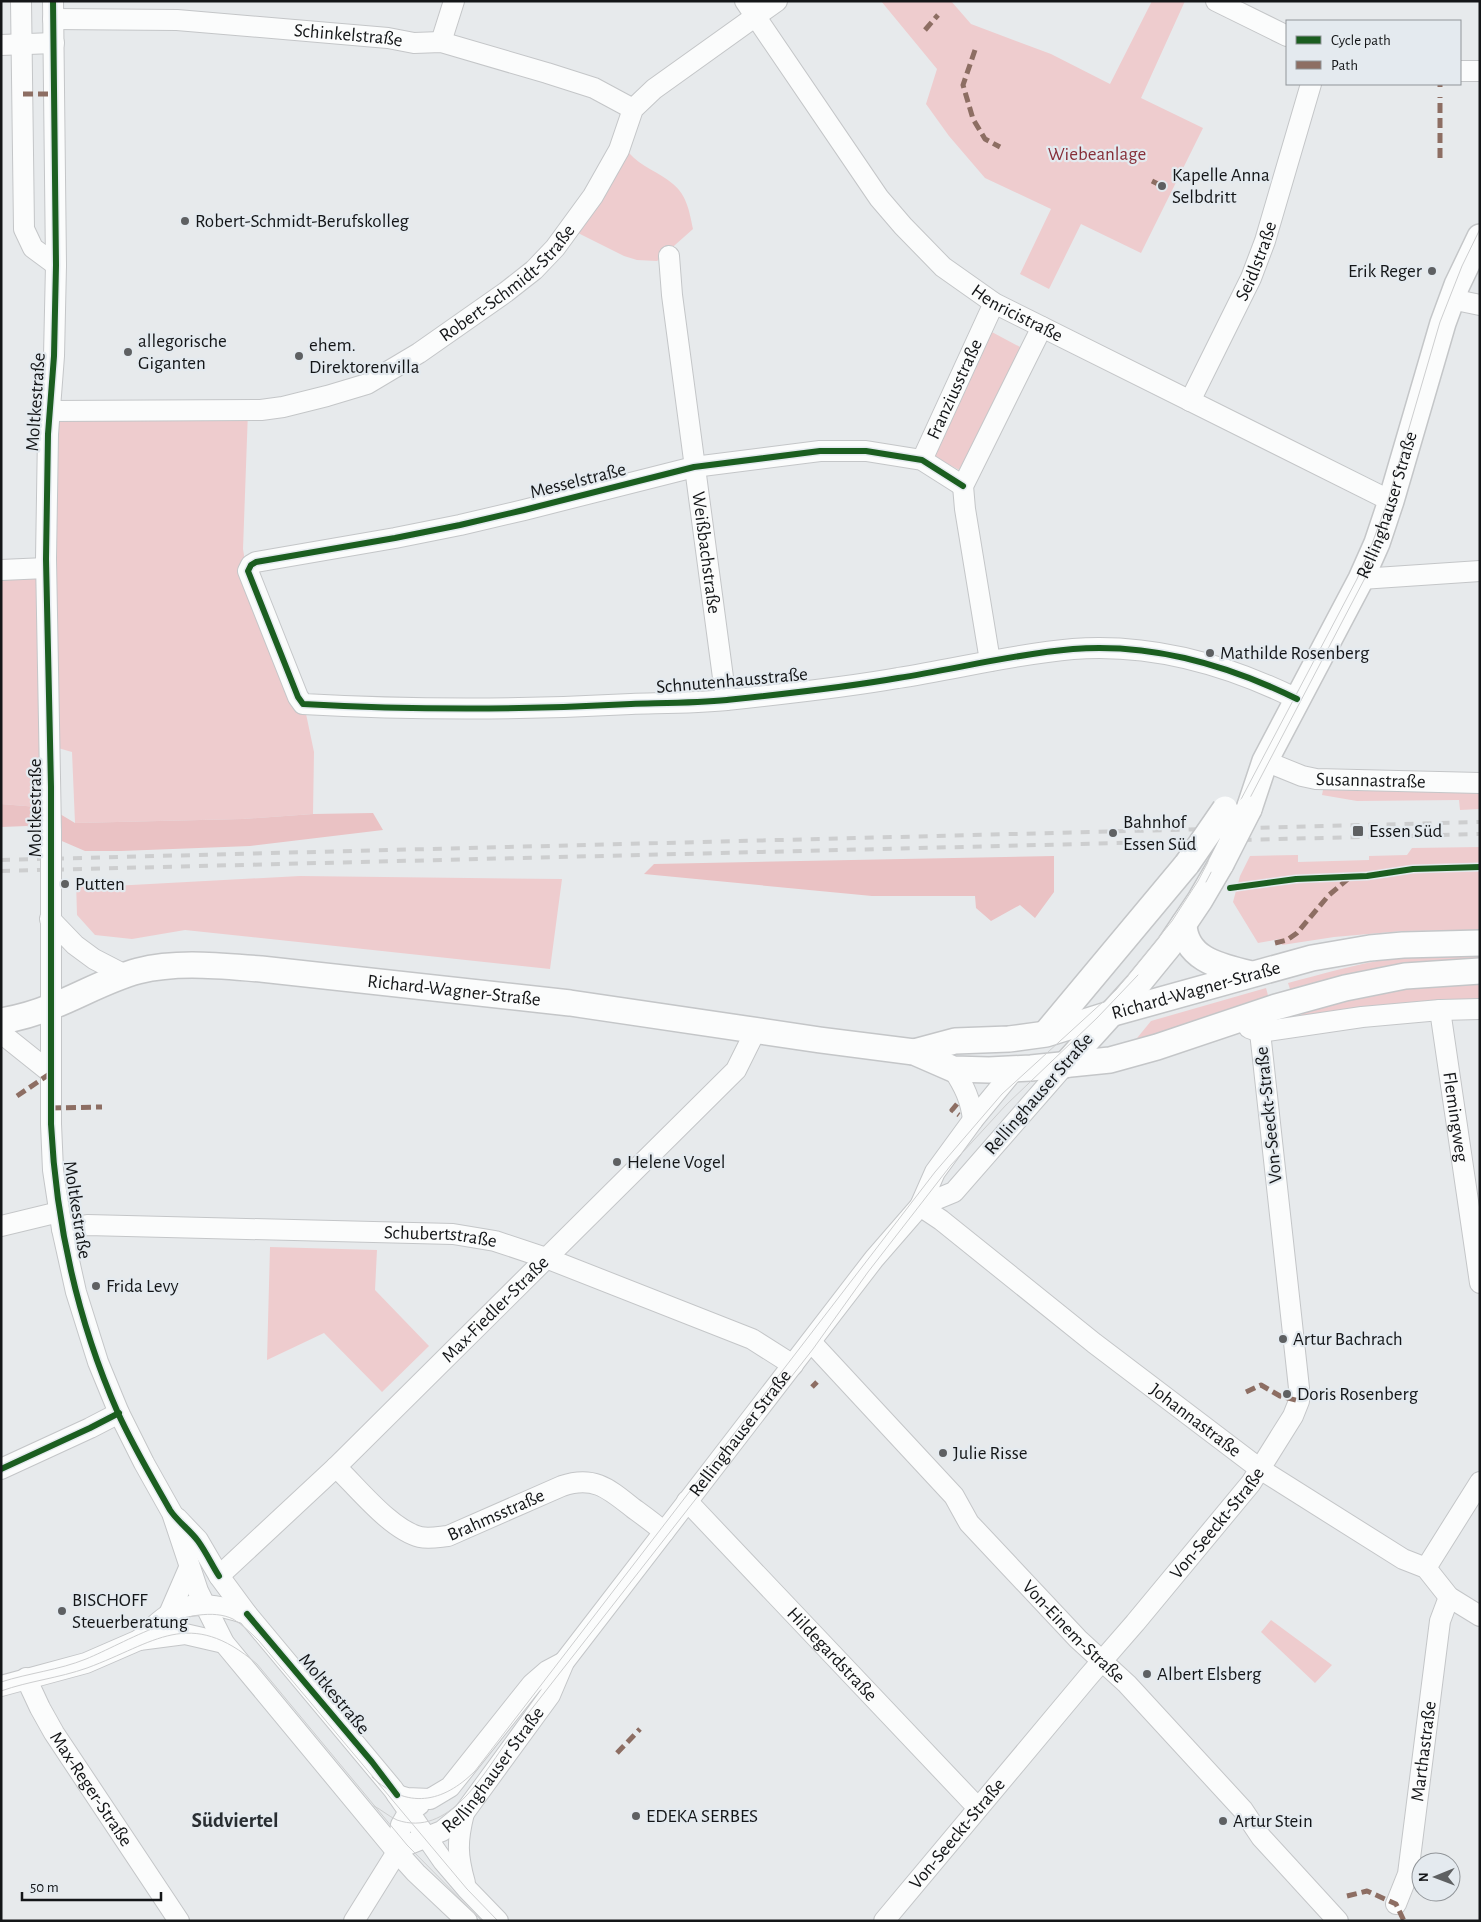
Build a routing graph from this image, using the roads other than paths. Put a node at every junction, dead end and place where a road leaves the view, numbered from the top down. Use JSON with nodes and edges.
{"nodes":[{"id":1,"x":22,"y":1,"type":"edge"},
{"id":2,"x":454,"y":1,"type":"edge"},
{"id":3,"x":778,"y":1,"type":"edge"},
{"id":4,"x":1216,"y":1,"type":"edge"},
{"id":5,"x":751,"y":9,"type":"edge"},
{"id":6,"x":53,"y":10,"type":"edge"},
{"id":7,"x":1286,"y":36,"type":"edge"},
{"id":8,"x":441,"y":42,"type":"junction"},
{"id":9,"x":54,"y":43,"type":"junction"},
{"id":10,"x":23,"y":44,"type":"junction"},
{"id":11,"x":1,"y":45,"type":"edge"},
{"id":12,"x":1461,"y":71,"type":"edge"},
{"id":13,"x":1480,"y":71,"type":"edge"},
{"id":14,"x":1311,"y":85,"type":"edge"},
{"id":15,"x":632,"y":109,"type":"junction"},
{"id":16,"x":1480,"y":236,"type":"edge"},
{"id":17,"x":668,"y":256,"type":"dead end"},
{"id":18,"x":56,"y":265,"type":"junction"},
{"id":19,"x":1451,"y":299,"type":"junction"},
{"id":20,"x":994,"y":303,"type":"junction"},
{"id":21,"x":1480,"y":305,"type":"edge"},
{"id":22,"x":1042,"y":327,"type":"junction"},
{"id":23,"x":1190,"y":401,"type":"junction"},
{"id":24,"x":49,"y":411,"type":"junction"},
{"id":25,"x":922,"y":460,"type":"junction"},
{"id":26,"x":694,"y":467,"type":"junction"},
{"id":27,"x":963,"y":486,"type":"junction"},
{"id":28,"x":1391,"y":502,"type":"junction"},
{"id":29,"x":46,"y":568,"type":"junction"},
{"id":30,"x":1,"y":570,"type":"edge"},
{"id":31,"x":248,"y":571,"type":"joint"},
{"id":32,"x":1480,"y":571,"type":"edge"},
{"id":33,"x":1361,"y":578,"type":"junction"},
{"id":34,"x":990,"y":661,"type":"junction"},
{"id":35,"x":1297,"y":699,"type":"junction"},
{"id":36,"x":726,"y":700,"type":"junction"},
{"id":37,"x":1265,"y":761,"type":"junction"},
{"id":38,"x":1480,"y":783,"type":"edge"},
{"id":39,"x":1237,"y":809,"type":"junction"},
{"id":40,"x":50,"y":920,"type":"junction"},
{"id":41,"x":1184,"y":924,"type":"junction"},
{"id":42,"x":1480,"y":943,"type":"edge"},
{"id":43,"x":1480,"y":971,"type":"edge"},
{"id":44,"x":1252,"y":974,"type":"junction"},
{"id":45,"x":125,"y":975,"type":"junction"},
{"id":46,"x":51,"y":1007,"type":"junction"},
{"id":47,"x":1480,"y":1009,"type":"edge"},
{"id":48,"x":1440,"y":1010,"type":"junction"},
{"id":49,"x":1110,"y":1014,"type":"junction"},
{"id":50,"x":1,"y":1021,"type":"edge"},
{"id":51,"x":1230,"y":1022,"type":"junction"},
{"id":52,"x":756,"y":1030,"type":"junction"},
{"id":53,"x":1260,"y":1032,"type":"junction"},
{"id":54,"x":1,"y":1033,"type":"edge"},
{"id":55,"x":1046,"y":1034,"type":"junction"},
{"id":56,"x":914,"y":1052,"type":"junction"},
{"id":57,"x":1065,"y":1065,"type":"junction"},
{"id":58,"x":953,"y":1069,"type":"junction"},
{"id":59,"x":1015,"y":1069,"type":"junction"},
{"id":60,"x":51,"y":1072,"type":"junction"},
{"id":61,"x":973,"y":1120,"type":"junction"},
{"id":62,"x":920,"y":1206,"type":"junction"},
{"id":63,"x":1474,"y":1208,"type":"edge"},
{"id":64,"x":60,"y":1220,"type":"junction"},
{"id":65,"x":1,"y":1226,"type":"edge"},
{"id":66,"x":546,"y":1258,"type":"junction"},
{"id":67,"x":1480,"y":1283,"type":"edge"},
{"id":68,"x":811,"y":1342,"type":"junction"},
{"id":69,"x":793,"y":1365,"type":"junction"},
{"id":70,"x":119,"y":1413,"type":"junction"},
{"id":71,"x":336,"y":1467,"type":"junction"},
{"id":72,"x":1,"y":1469,"type":"edge"},
{"id":73,"x":1260,"y":1469,"type":"junction"},
{"id":74,"x":1480,"y":1482,"type":"edge"},
{"id":75,"x":687,"y":1501,"type":"junction"},
{"id":76,"x":172,"y":1513,"type":"junction"},
{"id":77,"x":664,"y":1532,"type":"junction"},
{"id":78,"x":189,"y":1568,"type":"junction"},
{"id":79,"x":1426,"y":1568,"type":"junction"},
{"id":80,"x":219,"y":1576,"type":"junction"},
{"id":81,"x":1449,"y":1597,"type":"junction"},
{"id":82,"x":205,"y":1605,"type":"junction"},
{"id":83,"x":169,"y":1614,"type":"junction"},
{"id":84,"x":247,"y":1614,"type":"junction"},
{"id":85,"x":1480,"y":1616,"type":"edge"},
{"id":86,"x":139,"y":1640,"type":"junction"},
{"id":87,"x":224,"y":1643,"type":"junction"},
{"id":88,"x":1102,"y":1661,"type":"junction"},
{"id":89,"x":564,"y":1662,"type":"junction"},
{"id":90,"x":26,"y":1678,"type":"junction"},
{"id":91,"x":1,"y":1686,"type":"edge"},
{"id":92,"x":397,"y":1795,"type":"junction"},
{"id":93,"x":430,"y":1799,"type":"junction"},
{"id":94,"x":978,"y":1808,"type":"junction"},
{"id":95,"x":409,"y":1811,"type":"junction"},
{"id":96,"x":464,"y":1813,"type":"junction"},
{"id":97,"x":426,"y":1837,"type":"junction"},
{"id":98,"x":397,"y":1852,"type":"junction"},
{"id":99,"x":466,"y":1890,"type":"junction"},
{"id":100,"x":1396,"y":1904,"type":"dead end"},
{"id":101,"x":179,"y":1921,"type":"edge"},
{"id":102,"x":354,"y":1921,"type":"edge"},
{"id":103,"x":467,"y":1921,"type":"edge"},
{"id":104,"x":498,"y":1921,"type":"edge"},
{"id":105,"x":884,"y":1921,"type":"edge"},
{"id":106,"x":1338,"y":1921,"type":"edge"}],
"edges":[{"from":1,"to":10,"type":"street"},
{"from":2,"to":8,"type":"street"},
{"from":3,"to":5,"type":"street"},
{"from":4,"to":7,"type":"street"},
{"from":5,"to":15,"type":"street"},
{"from":5,"to":20,"type":"street","name":"Henricistraße"},
{"from":6,"to":8,"type":"street","name":"Schinkelstraße"},
{"from":6,"to":9,"type":"street","name":"Moltkestraße"},
{"from":8,"to":15,"type":"street","name":"Schinkelstraße"},
{"from":9,"to":10,"type":"street"},
{"from":9,"to":18,"type":"street","name":"Moltkestraße"},
{"from":10,"to":11,"type":"street"},
{"from":10,"to":18,"type":"street"},
{"from":12,"to":13,"type":"street"},
{"from":14,"to":23,"type":"street","name":"Seidlstraße"},
{"from":15,"to":24,"type":"street","name":"Robert-Schmidt-Straße"},
{"from":16,"to":19,"type":"main road","name":"Rellinghauser Straße"},
{"from":17,"to":26,"type":"street","name":"Weißbachstraße"},
{"from":18,"to":24,"type":"street","name":"Moltkestraße"},
{"from":19,"to":21,"type":"street"},
{"from":19,"to":28,"type":"main road","name":"Rellinghauser Straße"},
{"from":20,"to":22,"type":"street","name":"Henricistraße"},
{"from":20,"to":25,"type":"street","name":"Franziusstraße"},
{"from":22,"to":23,"type":"street","name":"Henricistraße"},
{"from":22,"to":27,"type":"street"},
{"from":23,"to":28,"type":"street","name":"Henricistraße"},
{"from":24,"to":29,"type":"street","name":"Moltkestraße"},
{"from":25,"to":26,"type":"street","name":"Messelstraße"},
{"from":25,"to":27,"type":"street","name":"Franziusstraße"},
{"from":26,"to":31,"type":"street","name":"Messelstraße"},
{"from":26,"to":36,"type":"street","name":"Weißbachstraße"},
{"from":27,"to":34,"type":"street"},
{"from":28,"to":33,"type":"main road","name":"Rellinghauser Straße"},
{"from":29,"to":30,"type":"street"},
{"from":29,"to":40,"type":"street","name":"Moltkestraße","bridge":true},
{"from":31,"to":36,"type":"street","name":"Schnutenhausstraße"},
{"from":32,"to":33,"type":"street"},
{"from":33,"to":35,"type":"main road","name":"Rellinghauser Straße"},
{"from":34,"to":35,"type":"street","name":"Schnutenhausstraße"},
{"from":34,"to":36,"type":"street","name":"Schnutenhausstraße"},
{"from":35,"to":37,"type":"main road","name":"Rellinghauser Straße"},
{"from":37,"to":38,"type":"street","name":"Susannastraße"},
{"from":37,"to":39,"type":"main road","name":"Rellinghauser Straße"},
{"from":39,"to":41,"type":"main road","name":"Rellinghauser Straße","bridge":true},
{"from":39,"to":55,"type":"main road","name":"Rellinghauser Straße","bridge":true},
{"from":40,"to":45,"type":"street"},
{"from":40,"to":46,"type":"street","name":"Moltkestraße"},
{"from":41,"to":44,"type":"main road"},
{"from":41,"to":49,"type":"main road","name":"Rellinghauser Straße"},
{"from":42,"to":44,"type":"main road","name":"Richard-Wagner-Straße"},
{"from":43,"to":51,"type":"main road","name":"Richard-Wagner-Straße"},
{"from":44,"to":49,"type":"main road","name":"Richard-Wagner-Straße"},
{"from":45,"to":46,"type":"main road","name":"Richard-Wagner-Straße"},
{"from":45,"to":52,"type":"main road","name":"Richard-Wagner-Straße"},
{"from":46,"to":50,"type":"main road","name":"Richard-Wagner-Straße"},
{"from":46,"to":60,"type":"street","name":"Moltkestraße"},
{"from":47,"to":48,"type":"street"},
{"from":48,"to":53,"type":"street"},
{"from":48,"to":63,"type":"street","name":"Flemingweg"},
{"from":49,"to":55,"type":"main road","name":"Richard-Wagner-Straße"},
{"from":49,"to":57,"type":"main road","name":"Rellinghauser Straße"},
{"from":51,"to":53,"type":"street"},
{"from":51,"to":57,"type":"main road","name":"Richard-Wagner-Straße"},
{"from":52,"to":56,"type":"main road","name":"Richard-Wagner-Straße"},
{"from":52,"to":66,"type":"street","name":"Max-Fiedler-Straße"},
{"from":53,"to":73,"type":"street","name":"Von-Seeckt-Straße"},
{"from":54,"to":60,"type":"street"},
{"from":55,"to":56,"type":"main road","name":"Richard-Wagner-Straße"},
{"from":55,"to":59,"type":"main road","name":"Rellinghauser Straße"},
{"from":56,"to":58,"type":"main road","name":"Richard-Wagner-Straße"},
{"from":57,"to":59,"type":"main road","name":"Richard-Wagner-Straße"},
{"from":57,"to":62,"type":"street","name":"Rellinghauser Straße"},
{"from":58,"to":59,"type":"main road","name":"Richard-Wagner-Straße"},
{"from":58,"to":61,"type":"street"},
{"from":59,"to":61,"type":"street","name":"Rellinghauser Straße"},
{"from":60,"to":64,"type":"street","name":"Moltkestraße"},
{"from":61,"to":62,"type":"street","name":"Rellinghauser Straße"},
{"from":62,"to":68,"type":"street","name":"Rellinghauser Straße"},
{"from":62,"to":73,"type":"street","name":"Johannastraße"},
{"from":63,"to":67,"type":"street","name":"Flemingweg"},
{"from":64,"to":65,"type":"street","name":"Schubertstraße"},
{"from":64,"to":66,"type":"street","name":"Schubertstraße"},
{"from":64,"to":70,"type":"street","name":"Moltkestraße"},
{"from":66,"to":69,"type":"street","name":"Schubertstraße"},
{"from":66,"to":71,"type":"street","name":"Max-Fiedler-Straße"},
{"from":68,"to":69,"type":"street","name":"Rellinghauser Straße"},
{"from":68,"to":88,"type":"street","name":"Von-Einem-Straße"},
{"from":69,"to":75,"type":"street","name":"Rellinghauser Straße"},
{"from":70,"to":72,"type":"street"},
{"from":70,"to":76,"type":"street","name":"Moltkestraße"},
{"from":71,"to":77,"type":"street","name":"Brahmsstraße"},
{"from":71,"to":80,"type":"street","name":"Max-Fiedler-Straße"},
{"from":73,"to":79,"type":"street","name":"Johannastraße"},
{"from":73,"to":88,"type":"street","name":"Von-Seeckt-Straße"},
{"from":74,"to":79,"type":"street"},
{"from":75,"to":77,"type":"street","name":"Rellinghauser Straße"},
{"from":75,"to":94,"type":"street","name":"Hildegardstraße"},
{"from":76,"to":78,"type":"street","name":"Moltkestraße"},
{"from":76,"to":80,"type":"street","name":"Moltkestraße"},
{"from":77,"to":89,"type":"street","name":"Rellinghauser Straße"},
{"from":78,"to":82,"type":"street","name":"Moltkestraße"},
{"from":78,"to":83,"type":"street"},
{"from":79,"to":81,"type":"street"},
{"from":80,"to":84,"type":"street","name":"Moltkestraße"},
{"from":81,"to":85,"type":"street"},
{"from":81,"to":100,"type":"street","name":"Marthastraße"},
{"from":82,"to":83,"type":"street"},
{"from":82,"to":84,"type":"street"},
{"from":82,"to":87,"type":"street","name":"Moltkestraße"},
{"from":83,"to":86,"type":"street"},
{"from":84,"to":92,"type":"street","name":"Moltkestraße"},
{"from":86,"to":87,"type":"street"},
{"from":86,"to":90,"type":"street"},
{"from":87,"to":98,"type":"street","name":"Moltkestraße"},
{"from":88,"to":94,"type":"street","name":"Von-Seeckt-Straße"},
{"from":88,"to":106,"type":"street","name":"Von-Einem-Straße"},
{"from":89,"to":93,"type":"street","name":"Rellinghauser Straße"},
{"from":89,"to":96,"type":"street","name":"Rellinghauser Straße"},
{"from":90,"to":91,"type":"street"},
{"from":90,"to":101,"type":"street","name":"Max-Reger-Straße"},
{"from":92,"to":93,"type":"street","name":"Rellinghauser Straße"},
{"from":92,"to":95,"type":"street","name":"Moltkestraße"},
{"from":93,"to":95,"type":"street","name":"Rellinghauser Straße"},
{"from":94,"to":105,"type":"street","name":"Von-Seeckt-Straße"},
{"from":95,"to":97,"type":"street","name":"Moltkestraße"},
{"from":95,"to":98,"type":"street","name":"Rellinghauser Straße"},
{"from":96,"to":97,"type":"street","name":"Rellinghauser Straße"},
{"from":96,"to":99,"type":"street"},
{"from":97,"to":98,"type":"street","name":"Rellinghauser Straße"},
{"from":97,"to":99,"type":"street","name":"Moltkestraße"},
{"from":98,"to":102,"type":"street","name":"Rellinghauser Straße"},
{"from":98,"to":103,"type":"street","name":"Moltkestraße"},
{"from":99,"to":104,"type":"street","name":"Moltkestraße"}]}
